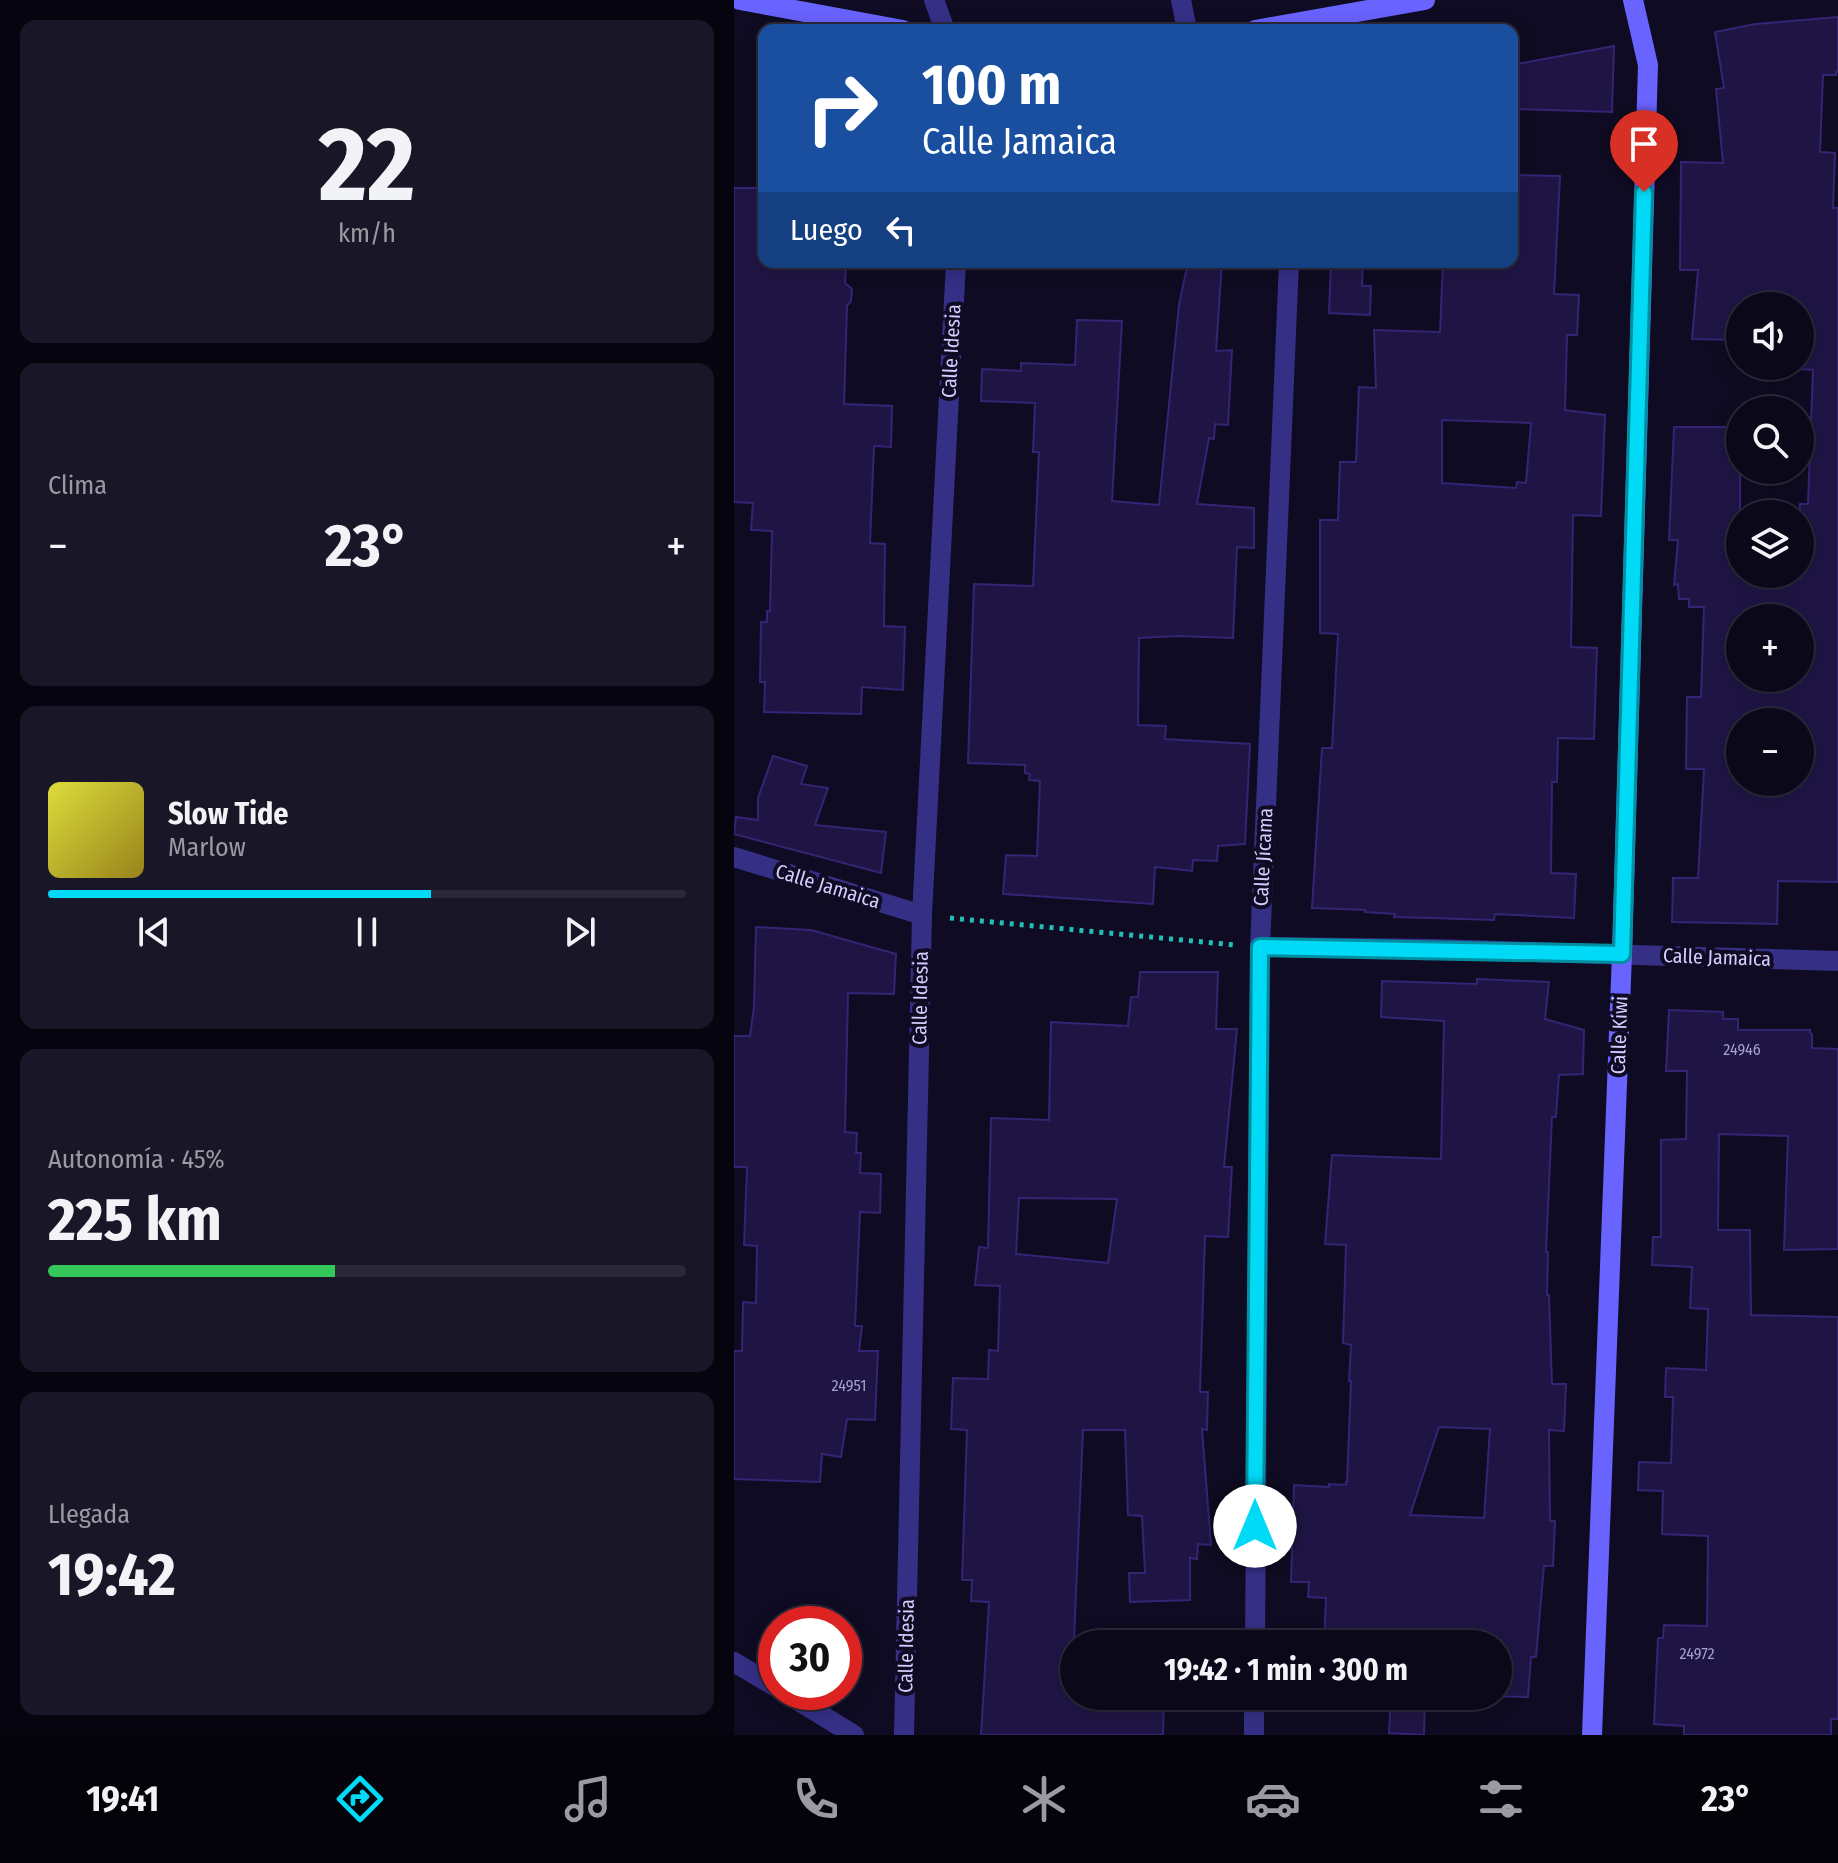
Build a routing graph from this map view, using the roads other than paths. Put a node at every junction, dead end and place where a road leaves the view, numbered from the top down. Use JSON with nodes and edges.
{"nodes":[{"id":1,"x":740,"y":0,"type":"edge"},
{"id":2,"x":934,"y":0,"type":"edge"},
{"id":3,"x":1181,"y":0,"type":"edge"},
{"id":4,"x":1425,"y":0,"type":"edge"},
{"id":5,"x":1633,"y":0,"type":"edge"},
{"id":6,"x":776,"y":3,"type":"edge"},
{"id":7,"x":875,"y":24,"type":"edge"},
{"id":8,"x":943,"y":24,"type":"edge"},
{"id":9,"x":1186,"y":24,"type":"edge"},
{"id":10,"x":1310,"y":24,"type":"edge"},
{"id":11,"x":956,"y":268,"type":"edge"},
{"id":12,"x":1289,"y":268,"type":"edge"},
{"id":13,"x":734,"y":857,"type":"edge"},
{"id":14,"x":922,"y":915,"type":"junction"},
{"id":15,"x":1260,"y":947,"type":"junction"},
{"id":16,"x":1622,"y":954,"type":"junction"},
{"id":17,"x":1838,"y":961,"type":"edge"},
{"id":18,"x":1255,"y":1630,"type":"edge"},
{"id":19,"x":734,"y":1662,"type":"edge"},
{"id":20,"x":758,"y":1676,"type":"edge"},
{"id":21,"x":813,"y":1710,"type":"edge"},
{"id":22,"x":1254,"y":1710,"type":"edge"},
{"id":23,"x":854,"y":1735,"type":"edge"},
{"id":24,"x":904,"y":1735,"type":"edge"},
{"id":25,"x":1254,"y":1735,"type":"edge"},
{"id":26,"x":1592,"y":1735,"type":"edge"}],
"edges":[{"from":1,"to":6,"type":"street"},
{"from":2,"to":8,"type":"street"},
{"from":3,"to":9,"type":"street"},
{"from":4,"to":10,"type":"street"},
{"from":5,"to":16,"type":"street","name":"Calle Kiwi"},
{"from":6,"to":7,"type":"street"},
{"from":11,"to":14,"type":"street","name":"Calle Idesia"},
{"from":12,"to":15,"type":"street","name":"Calle Jícama"},
{"from":13,"to":14,"type":"street","name":"Calle Jamaica"},
{"from":14,"to":24,"type":"street","name":"Calle Idesia"},
{"from":15,"to":16,"type":"street","name":"Calle Jamaica"},
{"from":15,"to":18,"type":"street","name":"Calle Jícama"},
{"from":16,"to":17,"type":"street","name":"Calle Jamaica"},
{"from":16,"to":26,"type":"street","name":"Calle Kiwi"},
{"from":19,"to":20,"type":"street"},
{"from":21,"to":23,"type":"street"},
{"from":22,"to":25,"type":"street"}]}
